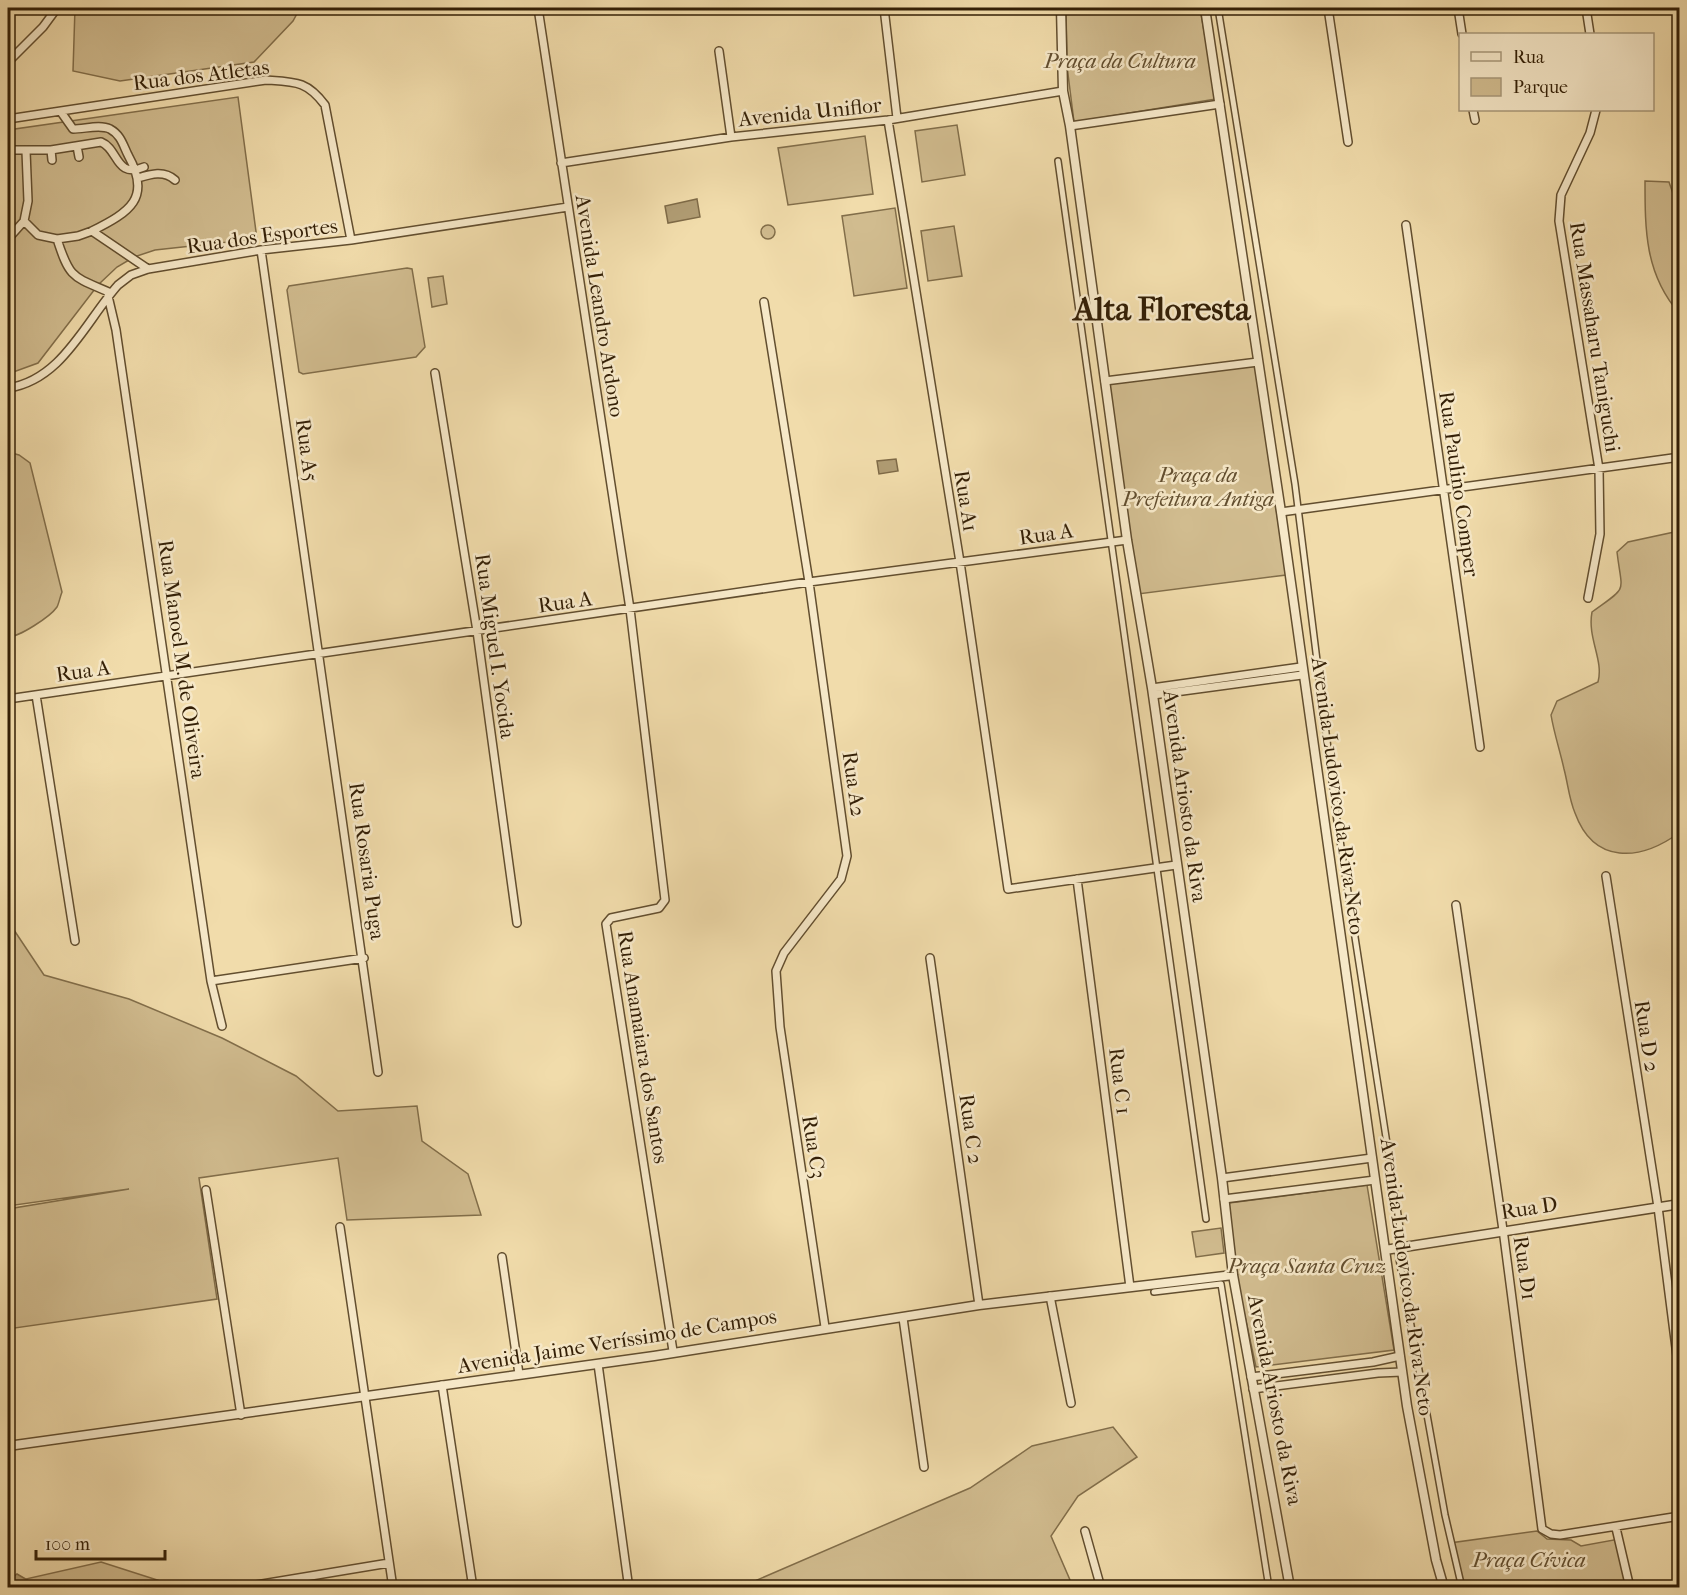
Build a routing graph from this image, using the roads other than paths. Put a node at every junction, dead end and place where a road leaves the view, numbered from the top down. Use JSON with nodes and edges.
{"nodes":[{"id":1,"x":57,"y":8,"type":"edge"},
{"id":2,"x":538,"y":8,"type":"edge"},
{"id":3,"x":884,"y":8,"type":"edge"},
{"id":4,"x":1061,"y":8,"type":"edge"},
{"id":5,"x":1205,"y":8,"type":"edge"},
{"id":6,"x":1218,"y":8,"type":"edge"},
{"id":7,"x":1328,"y":8,"type":"edge"},
{"id":8,"x":1458,"y":8,"type":"edge"},
{"id":9,"x":1586,"y":8,"type":"edge"},
{"id":10,"x":1462,"y":33,"type":"edge"},
{"id":11,"x":1590,"y":33,"type":"edge"},
{"id":12,"x":718,"y":51,"type":"dead end"},
{"id":13,"x":8,"y":62,"type":"edge"},
{"id":14,"x":1063,"y":91,"type":"junction"},
{"id":15,"x":1220,"y":104,"type":"junction"},
{"id":16,"x":1473,"y":111,"type":"edge"},
{"id":17,"x":1596,"y":111,"type":"edge"},
{"id":18,"x":61,"y":112,"type":"junction"},
{"id":19,"x":897,"y":118,"type":"junction"},
{"id":20,"x":8,"y":119,"type":"edge"},
{"id":21,"x":888,"y":120,"type":"junction"},
{"id":22,"x":1475,"y":120,"type":"dead end"},
{"id":23,"x":1070,"y":126,"type":"junction"},
{"id":24,"x":730,"y":137,"type":"junction"},
{"id":25,"x":1348,"y":142,"type":"dead end"},
{"id":26,"x":77,"y":146,"type":"junction"},
{"id":27,"x":8,"y":150,"type":"edge"},
{"id":28,"x":51,"y":150,"type":"junction"},
{"id":29,"x":26,"y":152,"type":"junction"},
{"id":30,"x":79,"y":157,"type":"dead end"},
{"id":31,"x":52,"y":160,"type":"dead end"},
{"id":32,"x":1058,"y":161,"type":"dead end"},
{"id":33,"x":561,"y":163,"type":"junction"},
{"id":34,"x":144,"y":167,"type":"dead end"},
{"id":35,"x":137,"y":174,"type":"junction"},
{"id":36,"x":175,"y":180,"type":"dead end"},
{"id":37,"x":568,"y":207,"type":"junction"},
{"id":38,"x":24,"y":221,"type":"junction"},
{"id":39,"x":1406,"y":225,"type":"dead end"},
{"id":40,"x":93,"y":231,"type":"junction"},
{"id":41,"x":8,"y":239,"type":"edge"},
{"id":42,"x":57,"y":239,"type":"junction"},
{"id":43,"x":351,"y":240,"type":"junction"},
{"id":44,"x":261,"y":250,"type":"junction"},
{"id":45,"x":148,"y":269,"type":"junction"},
{"id":46,"x":109,"y":295,"type":"junction"},
{"id":47,"x":764,"y":302,"type":"dead end"},
{"id":48,"x":1258,"y":362,"type":"junction"},
{"id":49,"x":435,"y":373,"type":"dead end"},
{"id":50,"x":1105,"y":381,"type":"junction"},
{"id":51,"x":8,"y":388,"type":"edge"},
{"id":52,"x":1680,"y":457,"type":"edge"},
{"id":53,"x":1599,"y":469,"type":"junction"},
{"id":54,"x":1443,"y":488,"type":"junction"},
{"id":55,"x":1299,"y":509,"type":"junction"},
{"id":56,"x":1281,"y":512,"type":"junction"},
{"id":57,"x":1126,"y":540,"type":"junction"},
{"id":58,"x":1111,"y":542,"type":"junction"},
{"id":59,"x":960,"y":562,"type":"junction"},
{"id":60,"x":809,"y":582,"type":"junction"},
{"id":61,"x":1588,"y":598,"type":"dead end"},
{"id":62,"x":630,"y":609,"type":"junction"},
{"id":63,"x":477,"y":631,"type":"junction"},
{"id":64,"x":321,"y":654,"type":"junction"},
{"id":65,"x":1301,"y":671,"type":"junction"},
{"id":66,"x":168,"y":675,"type":"junction"},
{"id":67,"x":1152,"y":692,"type":"junction"},
{"id":68,"x":36,"y":695,"type":"junction"},
{"id":69,"x":8,"y":699,"type":"edge"},
{"id":70,"x":1480,"y":747,"type":"dead end"},
{"id":71,"x":1176,"y":865,"type":"junction"},
{"id":72,"x":1157,"y":868,"type":"junction"},
{"id":73,"x":1606,"y":876,"type":"dead end"},
{"id":74,"x":1077,"y":879,"type":"junction"},
{"id":75,"x":1456,"y":905,"type":"dead end"},
{"id":76,"x":517,"y":923,"type":"dead end"},
{"id":77,"x":75,"y":941,"type":"dead end"},
{"id":78,"x":364,"y":958,"type":"junction"},
{"id":79,"x":930,"y":958,"type":"dead end"},
{"id":80,"x":776,"y":971,"type":"joint"},
{"id":81,"x":211,"y":981,"type":"junction"},
{"id":82,"x":222,"y":1026,"type":"dead end"},
{"id":83,"x":378,"y":1072,"type":"dead end"},
{"id":84,"x":1372,"y":1158,"type":"junction"},
{"id":85,"x":1222,"y":1178,"type":"junction"},
{"id":86,"x":1375,"y":1180,"type":"junction"},
{"id":87,"x":206,"y":1190,"type":"dead end"},
{"id":88,"x":1224,"y":1199,"type":"junction"},
{"id":89,"x":1680,"y":1204,"type":"edge"},
{"id":90,"x":1658,"y":1207,"type":"junction"},
{"id":91,"x":1206,"y":1219,"type":"dead end"},
{"id":92,"x":340,"y":1227,"type":"dead end"},
{"id":93,"x":1503,"y":1230,"type":"junction"},
{"id":94,"x":1401,"y":1234,"type":"dead end"},
{"id":95,"x":1384,"y":1250,"type":"junction"},
{"id":96,"x":1398,"y":1253,"type":"dead end"},
{"id":97,"x":502,"y":1257,"type":"dead end"},
{"id":98,"x":1233,"y":1275,"type":"junction"},
{"id":99,"x":1130,"y":1287,"type":"junction"},
{"id":100,"x":1154,"y":1292,"type":"dead end"},
{"id":101,"x":1050,"y":1296,"type":"junction"},
{"id":102,"x":979,"y":1305,"type":"junction"},
{"id":103,"x":903,"y":1318,"type":"junction"},
{"id":104,"x":825,"y":1328,"type":"junction"},
{"id":105,"x":673,"y":1351,"type":"junction"},
{"id":106,"x":1400,"y":1356,"type":"junction"},
{"id":107,"x":598,"y":1364,"type":"junction"},
{"id":108,"x":1324,"y":1367,"type":"junction"},
{"id":109,"x":1402,"y":1372,"type":"junction"},
{"id":110,"x":519,"y":1374,"type":"junction"},
{"id":111,"x":1251,"y":1377,"type":"junction"},
{"id":112,"x":1324,"y":1379,"type":"junction"},
{"id":113,"x":1680,"y":1379,"type":"edge"},
{"id":114,"x":442,"y":1385,"type":"junction"},
{"id":115,"x":1253,"y":1389,"type":"junction"},
{"id":116,"x":365,"y":1395,"type":"junction"},
{"id":117,"x":1071,"y":1403,"type":"dead end"},
{"id":118,"x":241,"y":1415,"type":"junction"},
{"id":119,"x":8,"y":1446,"type":"edge"},
{"id":120,"x":924,"y":1467,"type":"dead end"},
{"id":121,"x":1680,"y":1516,"type":"edge"},
{"id":122,"x":1616,"y":1528,"type":"junction"},
{"id":123,"x":1085,"y":1531,"type":"dead end"},
{"id":124,"x":389,"y":1563,"type":"junction"},
{"id":125,"x":628,"y":1582,"type":"dead end"},
{"id":126,"x":238,"y":1587,"type":"edge"},
{"id":127,"x":393,"y":1587,"type":"edge"},
{"id":128,"x":472,"y":1587,"type":"edge"},
{"id":129,"x":1101,"y":1587,"type":"edge"},
{"id":130,"x":1269,"y":1587,"type":"edge"},
{"id":131,"x":1290,"y":1587,"type":"edge"},
{"id":132,"x":1444,"y":1587,"type":"edge"},
{"id":133,"x":1461,"y":1587,"type":"edge"},
{"id":134,"x":1630,"y":1587,"type":"edge"}],
"edges":[{"from":1,"to":13,"type":"street"},
{"from":2,"to":33,"type":"street","name":"Avenida Leandro Ardono"},
{"from":3,"to":19,"type":"street"},
{"from":4,"to":14,"type":"street","name":"Avenida Ariosto da Riva"},
{"from":5,"to":15,"type":"street","name":"Avenida Ludovico da Riva Neto"},
{"from":6,"to":55,"type":"street"},
{"from":7,"to":25,"type":"street"},
{"from":8,"to":10,"type":"street"},
{"from":9,"to":11,"type":"street"},
{"from":12,"to":24,"type":"street"},
{"from":14,"to":19,"type":"street","name":"Avenida Uniflor"},
{"from":14,"to":23,"type":"street","name":"Avenida Ariosto da Riva"},
{"from":15,"to":23,"type":"street"},
{"from":15,"to":48,"type":"street","name":"Avenida Ludovico da Riva Neto"},
{"from":16,"to":22,"type":"street"},
{"from":17,"to":53,"type":"street","name":"Rua Massaharu Taniguchi"},
{"from":18,"to":20,"type":"street","name":"Rua dos Atletas"},
{"from":18,"to":35,"type":"street"},
{"from":18,"to":43,"type":"street","name":"Rua dos Atletas"},
{"from":19,"to":21,"type":"street","name":"Avenida Uniflor"},
{"from":21,"to":24,"type":"street","name":"Avenida Uniflor"},
{"from":21,"to":59,"type":"street","name":"Rua A1"},
{"from":23,"to":50,"type":"street","name":"Avenida Ariosto da Riva"},
{"from":24,"to":33,"type":"street","name":"Avenida Uniflor"},
{"from":26,"to":28,"type":"street"},
{"from":26,"to":30,"type":"street"},
{"from":26,"to":35,"type":"street"},
{"from":27,"to":29,"type":"street"},
{"from":28,"to":29,"type":"street"},
{"from":28,"to":31,"type":"street"},
{"from":29,"to":38,"type":"street"},
{"from":32,"to":58,"type":"street"},
{"from":33,"to":37,"type":"street","name":"Avenida Leandro Ardono"},
{"from":34,"to":35,"type":"street"},
{"from":35,"to":36,"type":"street"},
{"from":35,"to":40,"type":"street"},
{"from":37,"to":43,"type":"street","name":"Rua dos Esportes"},
{"from":37,"to":62,"type":"street","name":"Avenida Leandro Ardono"},
{"from":38,"to":41,"type":"street"},
{"from":38,"to":42,"type":"street"},
{"from":39,"to":54,"type":"street","name":"Rua Paulino Comper"},
{"from":40,"to":42,"type":"street"},
{"from":40,"to":45,"type":"street"},
{"from":42,"to":46,"type":"street"},
{"from":43,"to":44,"type":"street","name":"Rua dos Esportes"},
{"from":44,"to":45,"type":"street","name":"Rua dos Esportes"},
{"from":44,"to":64,"type":"street","name":"Rua A5"},
{"from":45,"to":46,"type":"street","name":"Rua dos Esportes"},
{"from":46,"to":51,"type":"street","name":"Rua dos Esportes"},
{"from":46,"to":66,"type":"street","name":"Rua Manoel M. de Oliveira"},
{"from":47,"to":60,"type":"street","name":"Rua A2"},
{"from":48,"to":50,"type":"street"},
{"from":48,"to":56,"type":"street","name":"Avenida Ludovico da Riva Neto"},
{"from":49,"to":63,"type":"street","name":"Rua Miguel I. Yocida"},
{"from":50,"to":57,"type":"street","name":"Avenida Ariosto da Riva"},
{"from":52,"to":53,"type":"street"},
{"from":53,"to":54,"type":"street"},
{"from":53,"to":61,"type":"street","name":"Rua Massaharu Taniguchi"},
{"from":54,"to":55,"type":"street"},
{"from":54,"to":70,"type":"street","name":"Rua Paulino Comper"},
{"from":55,"to":56,"type":"street"},
{"from":55,"to":94,"type":"street"},
{"from":56,"to":65,"type":"street","name":"Avenida Ludovico da Riva Neto"},
{"from":57,"to":58,"type":"street","name":"Rua A"},
{"from":57,"to":67,"type":"street","name":"Avenida Ariosto da Riva"},
{"from":58,"to":59,"type":"street","name":"Rua A"},
{"from":58,"to":72,"type":"street"},
{"from":59,"to":60,"type":"street","name":"Rua A"},
{"from":59,"to":74,"type":"street","name":"Rua A1"},
{"from":60,"to":62,"type":"street","name":"Rua A"},
{"from":60,"to":80,"type":"street","name":"Rua A2"},
{"from":62,"to":63,"type":"street","name":"Rua A"},
{"from":62,"to":105,"type":"street","name":"Rua Anamaiara dos Santos"},
{"from":63,"to":64,"type":"street","name":"Rua A"},
{"from":63,"to":76,"type":"street","name":"Rua Miguel I. Yocida"},
{"from":64,"to":66,"type":"street","name":"Rua A"},
{"from":64,"to":78,"type":"street","name":"Rua Rosaria Puga"},
{"from":65,"to":67,"type":"street"},
{"from":65,"to":84,"type":"street","name":"Avenida Ludovico da Riva Neto"},
{"from":66,"to":68,"type":"street","name":"Rua A"},
{"from":66,"to":81,"type":"street","name":"Rua Manoel M. de Oliveira"},
{"from":67,"to":71,"type":"street","name":"Avenida Ariosto da Riva"},
{"from":68,"to":69,"type":"street","name":"Rua A"},
{"from":68,"to":77,"type":"street"},
{"from":71,"to":72,"type":"street"},
{"from":71,"to":85,"type":"street","name":"Avenida Ariosto da Riva"},
{"from":72,"to":74,"type":"street"},
{"from":72,"to":91,"type":"street"},
{"from":73,"to":90,"type":"street","name":"Rua D 2"},
{"from":74,"to":99,"type":"street","name":"Rua C 1"},
{"from":75,"to":93,"type":"street","name":"Rua D1"},
{"from":78,"to":81,"type":"street"},
{"from":78,"to":83,"type":"street","name":"Rua Rosaria Puga"},
{"from":79,"to":102,"type":"street","name":"Rua C 2"},
{"from":80,"to":104,"type":"street","name":"Rua C3"},
{"from":81,"to":82,"type":"street","name":"Rua Manoel M. de Oliveira"},
{"from":84,"to":85,"type":"street"},
{"from":84,"to":86,"type":"street","name":"Avenida Ludovico da Riva Neto"},
{"from":85,"to":88,"type":"street","name":"Avenida Ariosto da Riva"},
{"from":86,"to":88,"type":"street"},
{"from":86,"to":95,"type":"street","name":"Avenida Ludovico da Riva Neto"},
{"from":87,"to":118,"type":"street"},
{"from":88,"to":98,"type":"street","name":"Avenida Ariosto da Riva"},
{"from":89,"to":90,"type":"street","name":"Rua D"},
{"from":90,"to":93,"type":"street","name":"Rua D"},
{"from":90,"to":113,"type":"street","name":"Rua D 2"},
{"from":92,"to":116,"type":"street"},
{"from":93,"to":95,"type":"street","name":"Rua D"},
{"from":93,"to":122,"type":"street","name":"Rua D1"},
{"from":95,"to":106,"type":"street","name":"Avenida Ludovico da Riva Neto"},
{"from":96,"to":133,"type":"street"},
{"from":97,"to":110,"type":"street"},
{"from":98,"to":99,"type":"street","name":"Avenida Jaime Veríssimo de Campos"},
{"from":98,"to":111,"type":"street","name":"Avenida Ariosto da Riva"},
{"from":99,"to":101,"type":"street","name":"Avenida Jaime Veríssimo de Campos"},
{"from":100,"to":130,"type":"street"},
{"from":101,"to":102,"type":"street","name":"Avenida Jaime Veríssimo de Campos"},
{"from":101,"to":117,"type":"street"},
{"from":102,"to":103,"type":"street","name":"Avenida Jaime Veríssimo de Campos"},
{"from":103,"to":104,"type":"street","name":"Avenida Jaime Veríssimo de Campos"},
{"from":103,"to":120,"type":"street"},
{"from":104,"to":105,"type":"street","name":"Avenida Jaime Veríssimo de Campos"},
{"from":105,"to":107,"type":"street","name":"Avenida Jaime Veríssimo de Campos"},
{"from":106,"to":108,"type":"street"},
{"from":106,"to":109,"type":"street","name":"Avenida Ludovico da Riva Neto"},
{"from":107,"to":110,"type":"street","name":"Avenida Jaime Veríssimo de Campos"},
{"from":107,"to":125,"type":"street"},
{"from":108,"to":111,"type":"street"},
{"from":108,"to":112,"type":"street"},
{"from":109,"to":112,"type":"street"},
{"from":109,"to":132,"type":"street","name":"Avenida Ludovico da Riva Neto"},
{"from":110,"to":114,"type":"street","name":"Avenida Jaime Veríssimo de Campos"},
{"from":111,"to":115,"type":"street","name":"Avenida Ariosto da Riva"},
{"from":112,"to":115,"type":"street"},
{"from":114,"to":116,"type":"street","name":"Avenida Jaime Veríssimo de Campos"},
{"from":114,"to":128,"type":"street"},
{"from":115,"to":131,"type":"street","name":"Avenida Ariosto da Riva"},
{"from":116,"to":118,"type":"street","name":"Avenida Jaime Veríssimo de Campos"},
{"from":116,"to":124,"type":"street"},
{"from":118,"to":119,"type":"street","name":"Avenida Jaime Veríssimo de Campos"},
{"from":121,"to":122,"type":"street"},
{"from":122,"to":134,"type":"street"},
{"from":123,"to":129,"type":"street"},
{"from":124,"to":126,"type":"street"},
{"from":124,"to":127,"type":"street"}]}
